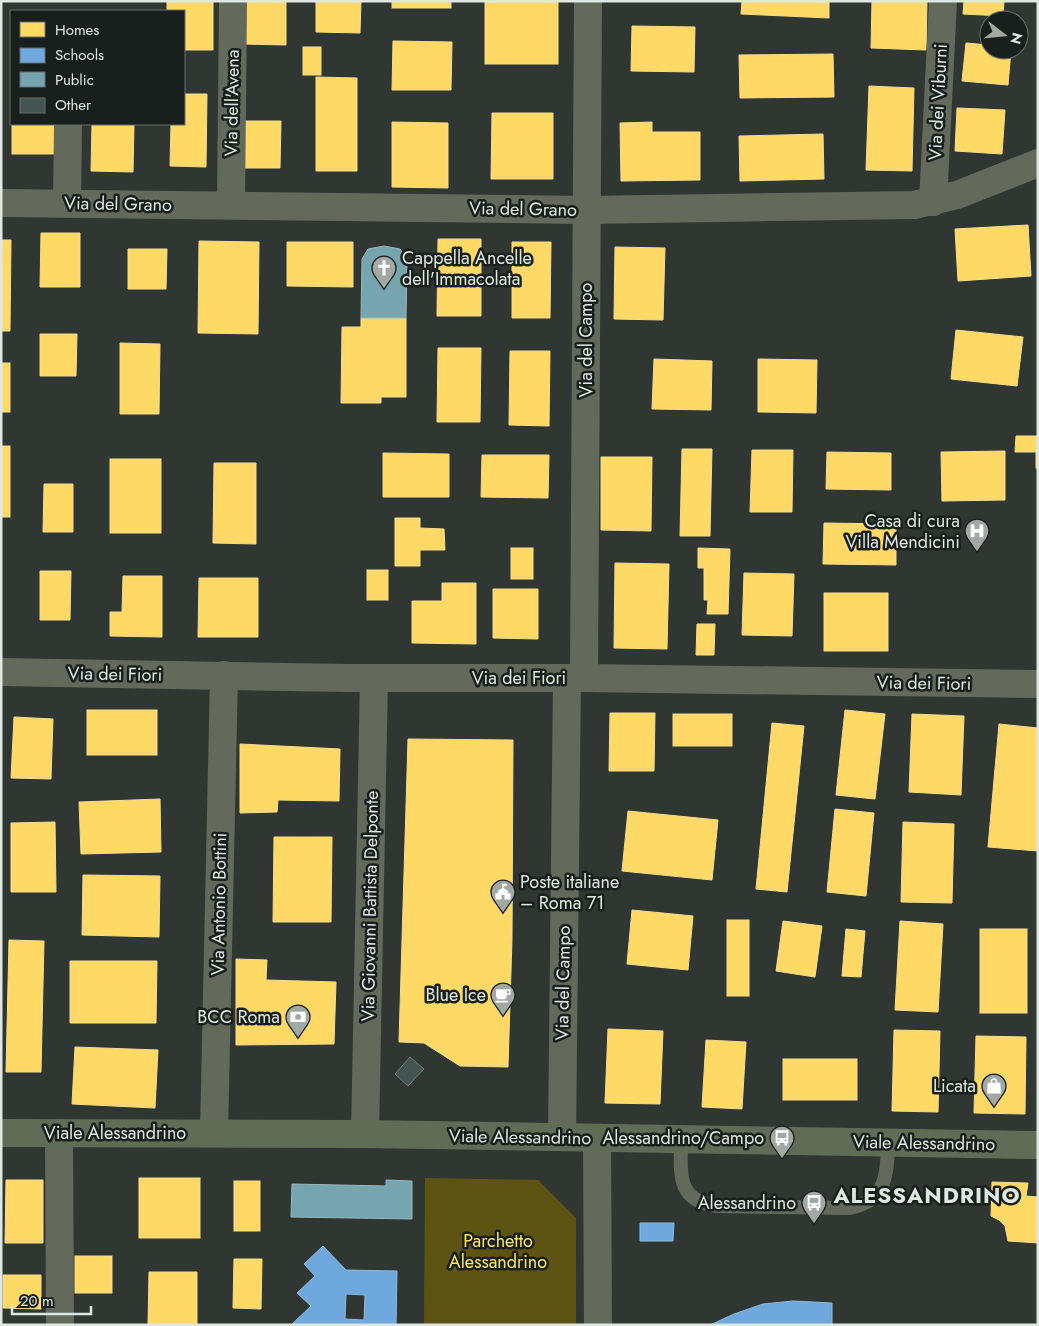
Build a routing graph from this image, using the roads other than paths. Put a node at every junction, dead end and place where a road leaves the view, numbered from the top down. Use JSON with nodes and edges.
{"nodes":[{"id":1,"x":233,"y":1,"type":"edge"},
{"id":2,"x":588,"y":1,"type":"edge"},
{"id":3,"x":943,"y":1,"type":"edge"},
{"id":4,"x":68,"y":125,"type":"edge"},
{"id":5,"x":1038,"y":163,"type":"edge"},
{"id":6,"x":933,"y":202,"type":"junction"},
{"id":7,"x":1,"y":203,"type":"edge"},
{"id":8,"x":67,"y":203,"type":"junction"},
{"id":9,"x":231,"y":205,"type":"junction"},
{"id":10,"x":586,"y":210,"type":"junction"},
{"id":11,"x":1,"y":672,"type":"edge"},
{"id":12,"x":224,"y":676,"type":"junction"},
{"id":13,"x":374,"y":678,"type":"junction"},
{"id":14,"x":575,"y":678,"type":"junction"},
{"id":15,"x":1038,"y":684,"type":"edge"},
{"id":16,"x":1,"y":1133,"type":"edge"},
{"id":17,"x":59,"y":1133,"type":"junction"},
{"id":18,"x":214,"y":1133,"type":"junction"},
{"id":19,"x":365,"y":1134,"type":"junction"},
{"id":20,"x":562,"y":1138,"type":"junction"},
{"id":21,"x":597,"y":1138,"type":"junction"},
{"id":22,"x":681,"y":1139,"type":"junction"},
{"id":23,"x":888,"y":1142,"type":"junction"},
{"id":24,"x":1038,"y":1144,"type":"edge"},
{"id":25,"x":60,"y":1325,"type":"edge"},
{"id":26,"x":598,"y":1325,"type":"edge"}],
"edges":[{"from":1,"to":9,"type":"street","name":"Via dell'Avena"},
{"from":2,"to":10,"type":"street","name":"Via del Campo"},
{"from":3,"to":6,"type":"street","name":"Via dei Viburni"},
{"from":4,"to":8,"type":"street"},
{"from":5,"to":6,"type":"street","name":"Via del Grano"},
{"from":6,"to":10,"type":"street","name":"Via del Grano"},
{"from":7,"to":8,"type":"street","name":"Via del Grano"},
{"from":8,"to":9,"type":"street","name":"Via del Grano"},
{"from":9,"to":10,"type":"street","name":"Via del Grano"},
{"from":10,"to":14,"type":"street","name":"Via del Campo"},
{"from":11,"to":12,"type":"street","name":"Via dei Fiori"},
{"from":12,"to":13,"type":"street","name":"Via dei Fiori"},
{"from":12,"to":18,"type":"street","name":"Via Antonio Bottini"},
{"from":13,"to":14,"type":"street","name":"Via dei Fiori"},
{"from":13,"to":19,"type":"street","name":"Via Giovanni Battista Delponte"},
{"from":14,"to":15,"type":"street","name":"Via dei Fiori"},
{"from":14,"to":20,"type":"street","name":"Via del Campo"},
{"from":16,"to":17,"type":"street","name":"Viale Alessandrino"},
{"from":17,"to":18,"type":"street","name":"Viale Alessandrino"},
{"from":17,"to":25,"type":"street"},
{"from":18,"to":19,"type":"street","name":"Viale Alessandrino"},
{"from":19,"to":20,"type":"street","name":"Viale Alessandrino"},
{"from":20,"to":21,"type":"street","name":"Viale Alessandrino"},
{"from":21,"to":22,"type":"street","name":"Viale Alessandrino"},
{"from":21,"to":26,"type":"street"},
{"from":22,"to":23,"type":"street","name":"Viale Alessandrino"},
{"from":22,"to":23,"type":"lane"},
{"from":23,"to":24,"type":"street","name":"Viale Alessandrino"}]}
